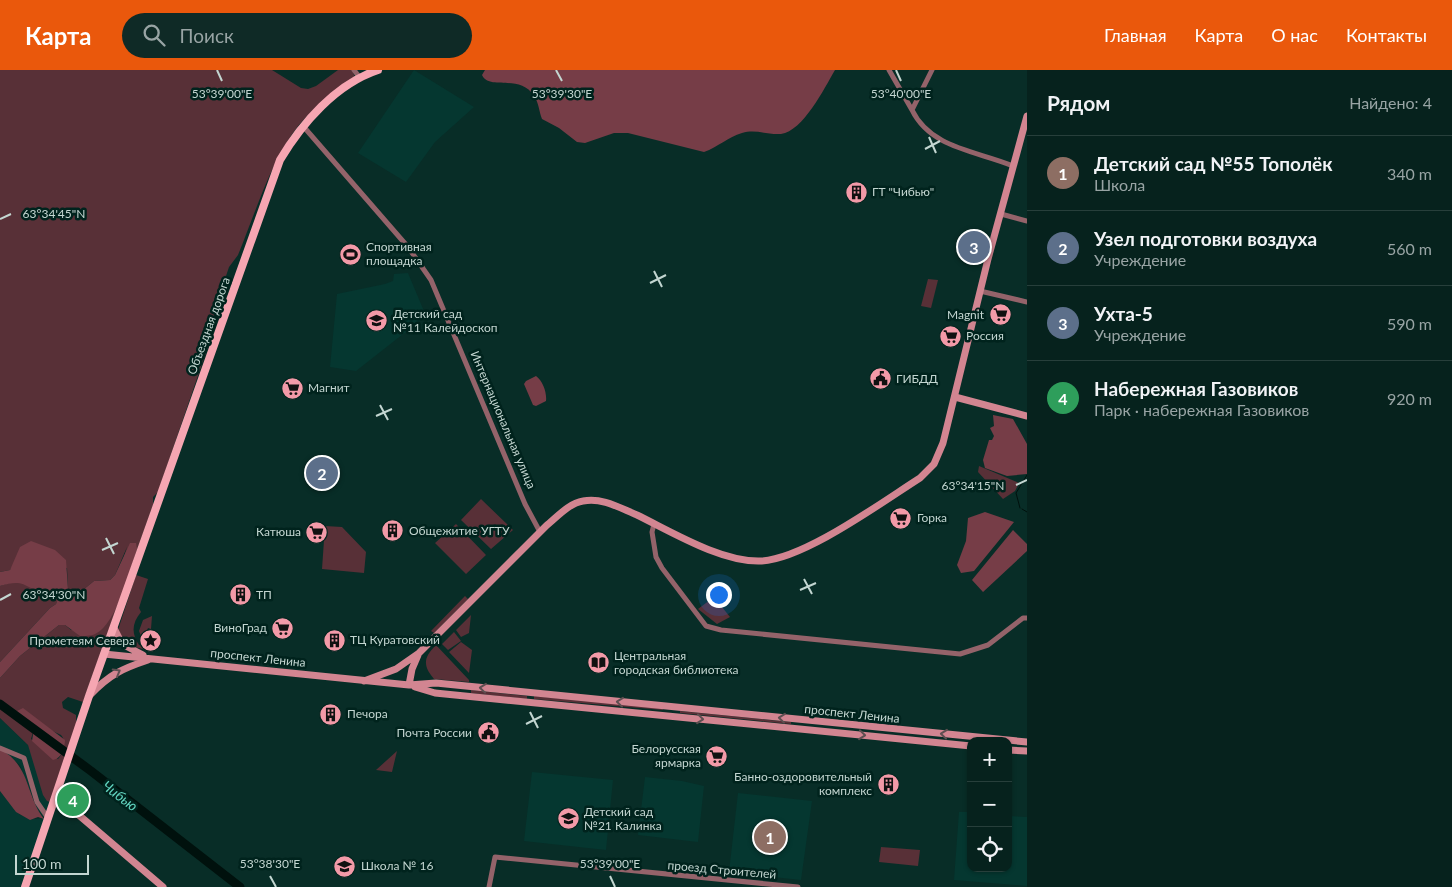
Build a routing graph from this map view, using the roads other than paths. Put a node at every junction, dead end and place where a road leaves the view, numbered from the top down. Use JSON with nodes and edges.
{"nodes":[{"id":1,"x":354,"y":70,"type":"edge"},
{"id":2,"x":378,"y":70,"type":"edge"},
{"id":3,"x":889,"y":70,"type":"edge"},
{"id":4,"x":932,"y":70,"type":"edge"},
{"id":5,"x":360,"y":78,"type":"junction"},
{"id":6,"x":912,"y":110,"type":"junction"},
{"id":7,"x":1027,"y":116,"type":"edge"},
{"id":8,"x":303,"y":126,"type":"junction"},
{"id":9,"x":1013,"y":166,"type":"junction"},
{"id":10,"x":1001,"y":214,"type":"junction"},
{"id":11,"x":1027,"y":221,"type":"edge"},
{"id":12,"x":980,"y":291,"type":"junction"},
{"id":13,"x":1027,"y":302,"type":"edge"},
{"id":14,"x":955,"y":397,"type":"junction"},
{"id":15,"x":1027,"y":416,"type":"edge"},
{"id":16,"x":654,"y":524,"type":"junction"},
{"id":17,"x":540,"y":532,"type":"junction"},
{"id":18,"x":1027,"y":618,"type":"edge"},
{"id":19,"x":114,"y":628,"type":"junction"},
{"id":20,"x":419,"y":653,"type":"junction"},
{"id":21,"x":104,"y":654,"type":"junction"},
{"id":22,"x":150,"y":659,"type":"junction"},
{"id":23,"x":364,"y":681,"type":"junction"},
{"id":24,"x":410,"y":685,"type":"junction"},
{"id":25,"x":89,"y":696,"type":"junction"},
{"id":26,"x":674,"y":707,"type":"junction"},
{"id":27,"x":673,"y":716,"type":"junction"},
{"id":28,"x":1027,"y":742,"type":"edge"},
{"id":29,"x":967,"y":746,"type":"edge"},
{"id":30,"x":0,"y":748,"type":"edge"},
{"id":31,"x":1012,"y":750,"type":"edge"},
{"id":32,"x":1027,"y":752,"type":"edge"},
{"id":33,"x":55,"y":798,"type":"junction"},
{"id":34,"x":48,"y":818,"type":"junction"},
{"id":35,"x":25,"y":887,"type":"edge"},
{"id":36,"x":162,"y":887,"type":"edge"},
{"id":37,"x":490,"y":887,"type":"edge"},
{"id":38,"x":798,"y":887,"type":"edge"}],
"edges":[{"from":1,"to":5,"type":"street"},
{"from":2,"to":5,"type":"main road","name":"Объездная дорога"},
{"from":3,"to":6,"type":"street"},
{"from":4,"to":6,"type":"street"},
{"from":5,"to":8,"type":"main road","name":"Объездная дорога"},
{"from":6,"to":9,"type":"street"},
{"from":7,"to":9,"type":"main road"},
{"from":8,"to":17,"type":"street","name":"Интернациональная улица"},
{"from":8,"to":19,"type":"main road","name":"Объездная дорога"},
{"from":9,"to":10,"type":"main road"},
{"from":10,"to":11,"type":"street"},
{"from":10,"to":12,"type":"main road"},
{"from":12,"to":13,"type":"street"},
{"from":12,"to":14,"type":"main road"},
{"from":14,"to":15,"type":"main road"},
{"from":14,"to":16,"type":"main road"},
{"from":16,"to":17,"type":"main road"},
{"from":16,"to":18,"type":"street"},
{"from":17,"to":20,"type":"main road"},
{"from":19,"to":21,"type":"main road","name":"Объездная дорога"},
{"from":19,"to":22,"type":"main road"},
{"from":20,"to":23,"type":"main road"},
{"from":20,"to":24,"type":"main road"},
{"from":21,"to":22,"type":"main road","name":"проспект Ленина"},
{"from":21,"to":25,"type":"main road","name":"Объездная дорога"},
{"from":22,"to":23,"type":"main road","name":"проспект Ленина"},
{"from":25,"to":22,"type":"main road","one_way":true},
{"from":23,"to":24,"type":"main road","name":"проспект Ленина"},
{"from":26,"to":24,"type":"main road","name":"проспект Ленина","one_way":true},
{"from":24,"to":27,"type":"main road","name":"проспект Ленина"},
{"from":25,"to":33,"type":"main road","name":"Объездная дорога"},
{"from":26,"to":27,"type":"main road"},
{"from":28,"to":26,"type":"main road","name":"проспект Ленина","one_way":true},
{"from":27,"to":29,"type":"main road","name":"проспект Ленина","one_way":true},
{"from":30,"to":34,"type":"street"},
{"from":31,"to":32,"type":"main road"},
{"from":33,"to":34,"type":"main road","name":"Объездная дорога"},
{"from":33,"to":36,"type":"main road"},
{"from":34,"to":35,"type":"main road","name":"Объездная дорога"},
{"from":37,"to":38,"type":"street","name":"проезд Строителей"}]}
